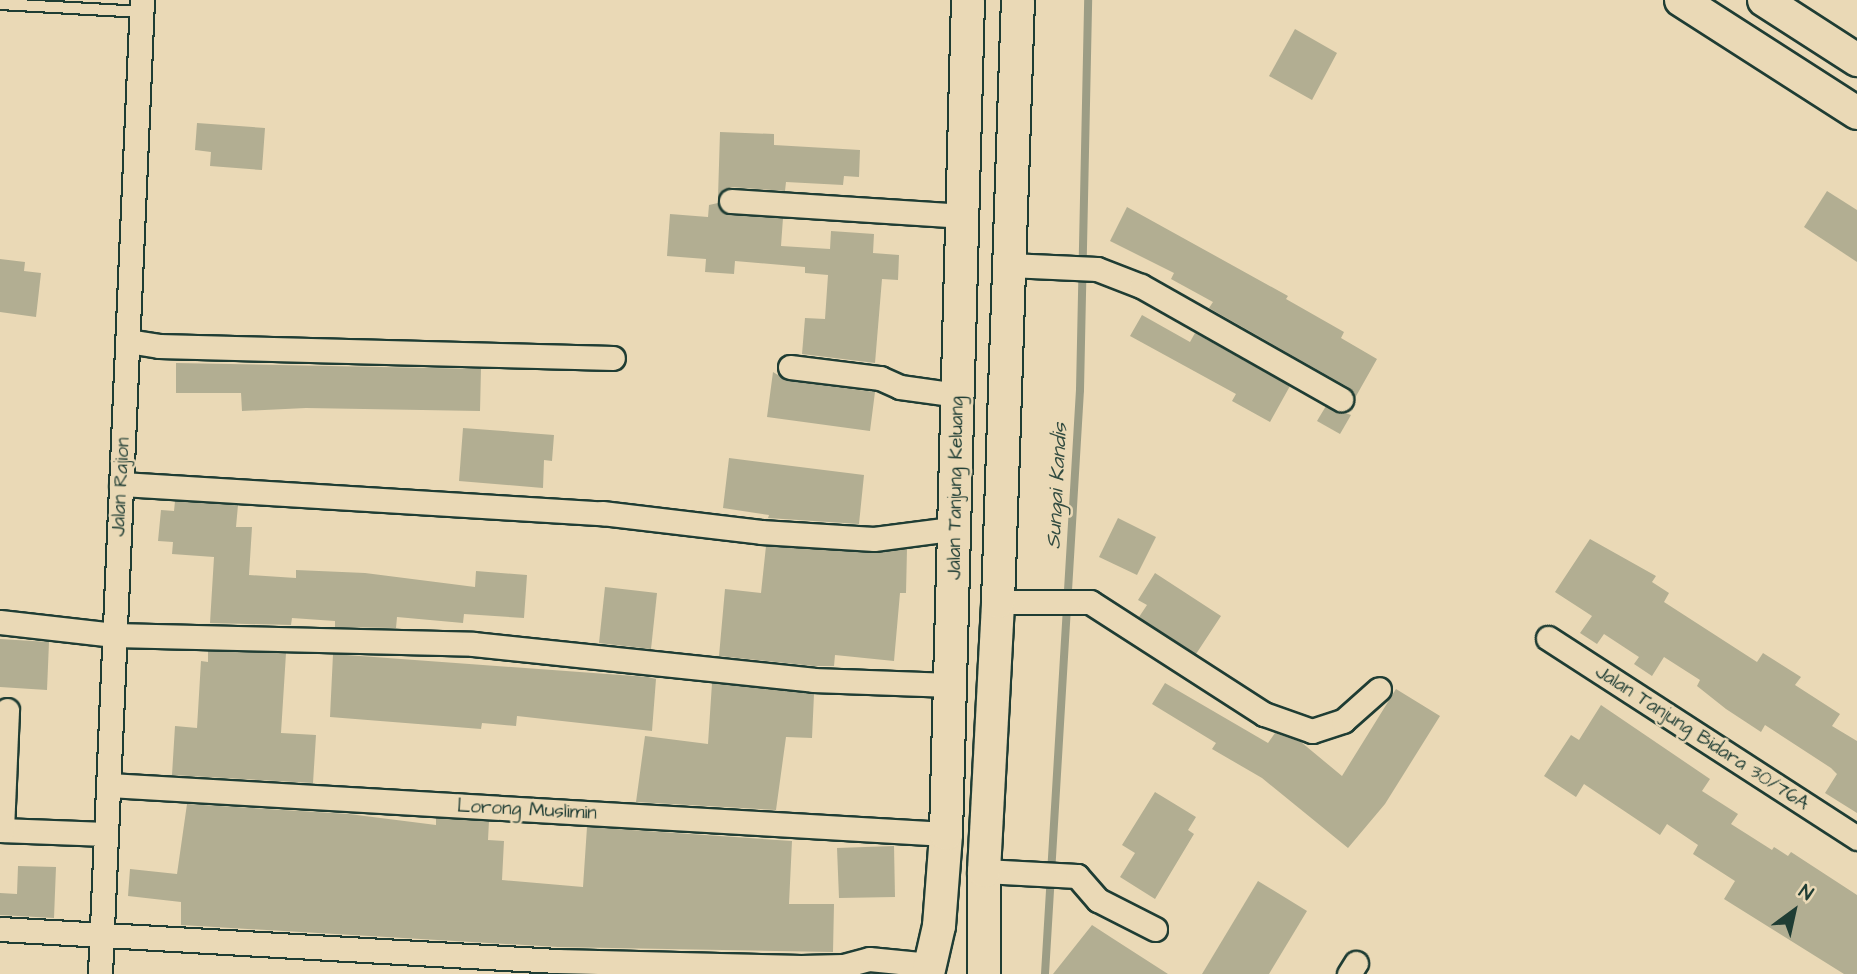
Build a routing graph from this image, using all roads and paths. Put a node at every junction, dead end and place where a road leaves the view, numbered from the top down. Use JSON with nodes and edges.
{"nodes":[{"id":1,"x":968,"y":0,"type":"edge"},
{"id":2,"x":1018,"y":0,"type":"edge"},
{"id":3,"x":1681,"y":0,"type":"edge"},
{"id":4,"x":1764,"y":0,"type":"edge"},
{"id":5,"x":0,"y":4,"type":"edge"},
{"id":6,"x":135,"y":7,"type":"edge"},
{"id":7,"x":1857,"y":60,"type":"edge"},
{"id":8,"x":1857,"y":113,"type":"edge"},
{"id":9,"x":731,"y":201,"type":"dead end"},
{"id":10,"x":961,"y":216,"type":"junction"},
{"id":11,"x":1009,"y":265,"type":"junction"},
{"id":12,"x":128,"y":341,"type":"junction"},
{"id":13,"x":613,"y":358,"type":"dead end"},
{"id":14,"x":789,"y":367,"type":"dead end"},
{"id":15,"x":958,"y":395,"type":"junction"},
{"id":16,"x":1341,"y":399,"type":"dead end"},
{"id":17,"x":121,"y":484,"type":"junction"},
{"id":18,"x":957,"y":528,"type":"junction"},
{"id":19,"x":1010,"y":601,"type":"junction"},
{"id":20,"x":0,"y":622,"type":"edge"},
{"id":21,"x":105,"y":632,"type":"junction"},
{"id":22,"x":1548,"y":638,"type":"dead end"},
{"id":23,"x":951,"y":685,"type":"junction"},
{"id":24,"x":1379,"y":689,"type":"dead end"},
{"id":25,"x":4,"y":709,"type":"edge"},
{"id":26,"x":109,"y":785,"type":"junction"},
{"id":27,"x":1,"y":830,"type":"edge"},
{"id":28,"x":106,"y":834,"type":"junction"},
{"id":29,"x":946,"y":834,"type":"junction"},
{"id":30,"x":1857,"y":838,"type":"edge"},
{"id":31,"x":984,"y":871,"type":"junction"},
{"id":32,"x":0,"y":929,"type":"edge"},
{"id":33,"x":1154,"y":929,"type":"dead end"},
{"id":34,"x":92,"y":936,"type":"junction"},
{"id":35,"x":930,"y":971,"type":"edge"},
{"id":36,"x":984,"y":971,"type":"edge"},
{"id":37,"x":100,"y":974,"type":"edge"}],
"edges":[{"from":1,"to":10,"type":"main road","name":"Jalan Tanjung Keluang"},
{"from":2,"to":11,"type":"main road"},
{"from":3,"to":8,"type":"main road"},
{"from":4,"to":7,"type":"main road"},
{"from":5,"to":6,"type":"lane"},
{"from":6,"to":12,"type":"street","name":"Jalan Rajion"},
{"from":9,"to":10,"type":"street"},
{"from":10,"to":15,"type":"main road","name":"Jalan Tanjung Keluang"},
{"from":11,"to":16,"type":"street"},
{"from":11,"to":19,"type":"main road"},
{"from":12,"to":13,"type":"street"},
{"from":12,"to":17,"type":"street","name":"Jalan Rajion"},
{"from":14,"to":15,"type":"street"},
{"from":15,"to":18,"type":"main road","name":"Jalan Tanjung Keluang"},
{"from":17,"to":18,"type":"street"},
{"from":17,"to":21,"type":"street","name":"Jalan Rajion"},
{"from":18,"to":23,"type":"main road","name":"Jalan Tanjung Keluang"},
{"from":19,"to":24,"type":"street"},
{"from":19,"to":31,"type":"main road"},
{"from":20,"to":21,"type":"street"},
{"from":21,"to":23,"type":"street"},
{"from":21,"to":26,"type":"street","name":"Jalan Rajion"},
{"from":22,"to":30,"type":"street","name":"Jalan Tanjung Bidara 30/76A"},
{"from":23,"to":29,"type":"main road","name":"Jalan Tanjung Keluang"},
{"from":25,"to":27,"type":"street"},
{"from":26,"to":28,"type":"street","name":"Jalan Rajion"},
{"from":26,"to":29,"type":"street","name":"Lorong Muslimin"},
{"from":27,"to":28,"type":"street"},
{"from":28,"to":34,"type":"street","name":"Jalan Rajion"},
{"from":29,"to":35,"type":"main road","name":"Jalan Tanjung Keluang"},
{"from":31,"to":33,"type":"street"},
{"from":31,"to":36,"type":"main road"},
{"from":32,"to":34,"type":"street"},
{"from":34,"to":35,"type":"street"},
{"from":34,"to":37,"type":"street","name":"Jalan Rajion"}]}
